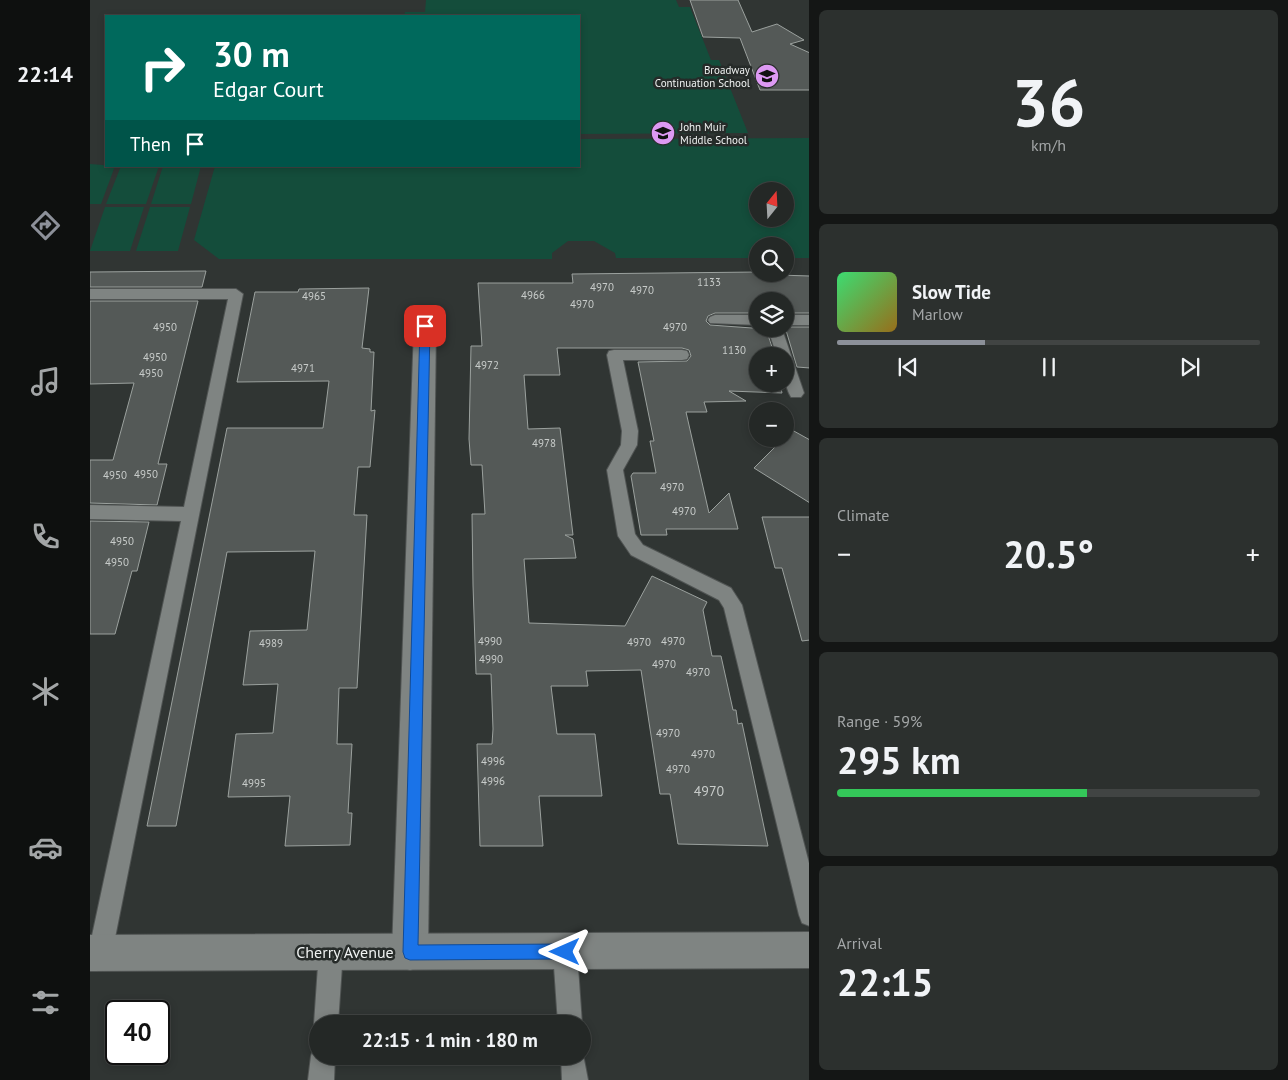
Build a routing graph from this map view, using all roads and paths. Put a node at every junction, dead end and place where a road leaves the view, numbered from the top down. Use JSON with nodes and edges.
{"nodes":[{"id":1,"x":90,"y":294,"type":"edge"},
{"id":2,"x":716,"y":320,"type":"dead end"},
{"id":3,"x":749,"y":320,"type":"edge"},
{"id":4,"x":794,"y":320,"type":"edge"},
{"id":5,"x":809,"y":320,"type":"edge"},
{"id":6,"x":425,"y":326,"type":"dead end"},
{"id":7,"x":682,"y":354,"type":"dead end"},
{"id":8,"x":794,"y":387,"type":"edge"},
{"id":9,"x":796,"y":393,"type":"dead end"},
{"id":10,"x":90,"y":512,"type":"edge"},
{"id":11,"x":191,"y":514,"type":"junction"},
{"id":12,"x":809,"y":915,"type":"edge"},
{"id":13,"x":809,"y":950,"type":"edge"},
{"id":14,"x":332,"y":951,"type":"junction"},
{"id":15,"x":410,"y":952,"type":"junction"},
{"id":16,"x":565,"y":952,"type":"junction"},
{"id":17,"x":95,"y":953,"type":"edge"},
{"id":18,"x":327,"y":1015,"type":"edge"},
{"id":19,"x":569,"y":1015,"type":"edge"},
{"id":20,"x":322,"y":1065,"type":"edge"},
{"id":21,"x":574,"y":1065,"type":"edge"},
{"id":22,"x":321,"y":1080,"type":"edge"},
{"id":23,"x":575,"y":1080,"type":"edge"}],
"edges":[{"from":1,"to":11,"type":"lane"},
{"from":2,"to":3,"type":"lane"},
{"from":4,"to":5,"type":"lane"},
{"from":6,"to":15,"type":"street"},
{"from":7,"to":12,"type":"lane"},
{"from":8,"to":9,"type":"lane"},
{"from":10,"to":11,"type":"lane"},
{"from":11,"to":17,"type":"lane"},
{"from":13,"to":16,"type":"street","name":"Cherry Avenue"},
{"from":14,"to":15,"type":"street","name":"Cherry Avenue"},
{"from":14,"to":17,"type":"street","name":"Cherry Avenue"},
{"from":14,"to":18,"type":"lane"},
{"from":15,"to":16,"type":"street","name":"Cherry Avenue"},
{"from":16,"to":19,"type":"lane"},
{"from":20,"to":22,"type":"lane"},
{"from":21,"to":23,"type":"lane"}]}
